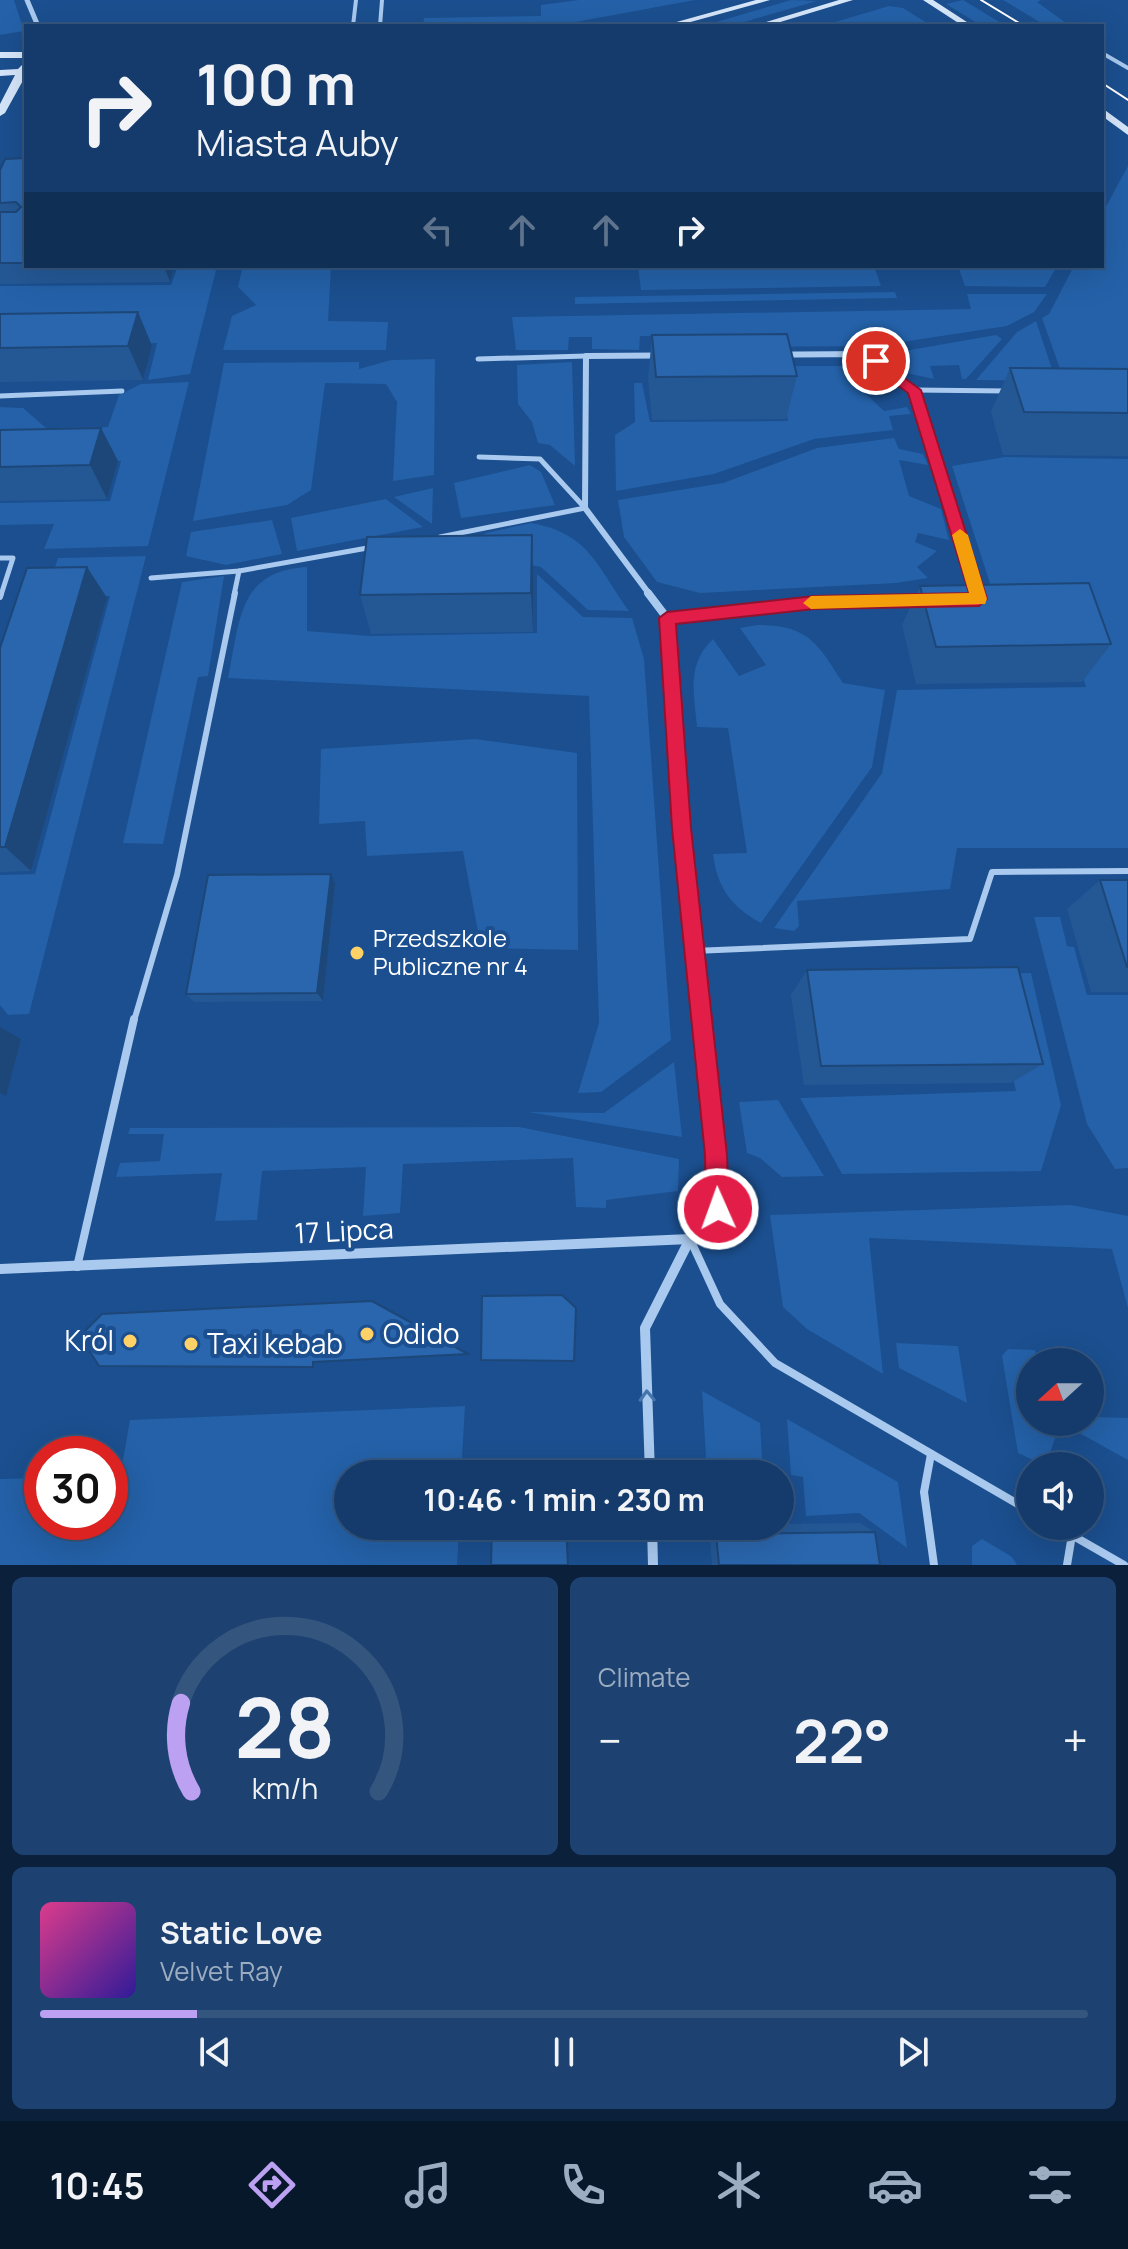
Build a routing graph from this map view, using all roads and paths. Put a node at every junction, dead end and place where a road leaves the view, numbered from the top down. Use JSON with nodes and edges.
{"nodes":[{"id":1,"x":27,"y":0,"type":"edge"},
{"id":2,"x":356,"y":0,"type":"edge"},
{"id":3,"x":382,"y":0,"type":"edge"},
{"id":4,"x":766,"y":0,"type":"edge"},
{"id":5,"x":849,"y":0,"type":"edge"},
{"id":6,"x":927,"y":0,"type":"edge"},
{"id":7,"x":37,"y":24,"type":"edge"},
{"id":8,"x":353,"y":24,"type":"edge"},
{"id":9,"x":380,"y":24,"type":"edge"},
{"id":10,"x":674,"y":24,"type":"edge"},
{"id":11,"x":764,"y":24,"type":"edge"},
{"id":12,"x":966,"y":24,"type":"edge"},
{"id":13,"x":1104,"y":54,"type":"edge"},
{"id":14,"x":0,"y":55,"type":"edge"},
{"id":15,"x":24,"y":55,"type":"edge"},
{"id":16,"x":1128,"y":68,"type":"edge"},
{"id":17,"x":24,"y":70,"type":"edge"},
{"id":18,"x":24,"y":72,"type":"edge"},
{"id":19,"x":0,"y":73,"type":"edge"},
{"id":20,"x":0,"y":113,"type":"edge"},
{"id":21,"x":1104,"y":113,"type":"edge"},
{"id":22,"x":1128,"y":132,"type":"edge"},
{"id":23,"x":586,"y":356,"type":"junction"},
{"id":24,"x":478,"y":359,"type":"dead end"},
{"id":25,"x":914,"y":390,"type":"junction"},
{"id":26,"x":122,"y":391,"type":"edge"},
{"id":27,"x":1016,"y":391,"type":"edge"},
{"id":28,"x":0,"y":396,"type":"edge"},
{"id":29,"x":479,"y":457,"type":"dead end"},
{"id":30,"x":585,"y":508,"type":"junction"},
{"id":31,"x":435,"y":537,"type":"edge"},
{"id":32,"x":378,"y":546,"type":"edge"},
{"id":33,"x":0,"y":558,"type":"edge"},
{"id":34,"x":239,"y":571,"type":"junction"},
{"id":35,"x":151,"y":578,"type":"dead end"},
{"id":36,"x":0,"y":597,"type":"edge"},
{"id":37,"x":667,"y":618,"type":"junction"},
{"id":38,"x":1128,"y":871,"type":"edge"},
{"id":39,"x":694,"y":951,"type":"junction"},
{"id":40,"x":690,"y":1239,"type":"junction"},
{"id":41,"x":77,"y":1267,"type":"junction"},
{"id":42,"x":0,"y":1269,"type":"edge"},
{"id":43,"x":931,"y":1454,"type":"junction"},
{"id":44,"x":650,"y":1460,"type":"edge"},
{"id":45,"x":1016,"y":1503,"type":"edge"},
{"id":46,"x":652,"y":1540,"type":"edge"},
{"id":47,"x":1071,"y":1540,"type":"edge"},
{"id":48,"x":1081,"y":1540,"type":"edge"},
{"id":49,"x":653,"y":1565,"type":"edge"},
{"id":50,"x":934,"y":1565,"type":"edge"},
{"id":51,"x":1067,"y":1565,"type":"edge"},
{"id":52,"x":1124,"y":1565,"type":"edge"}],
"edges":[{"from":1,"to":7,"type":"street"},
{"from":2,"to":8,"type":"lane"},
{"from":3,"to":9,"type":"lane"},
{"from":4,"to":10,"type":"street"},
{"from":5,"to":11,"type":"street"},
{"from":6,"to":12,"type":"street"},
{"from":13,"to":16,"type":"lane"},
{"from":14,"to":15,"type":"street"},
{"from":17,"to":19,"type":"street"},
{"from":18,"to":20,"type":"street"},
{"from":21,"to":22,"type":"street"},
{"from":23,"to":24,"type":"lane"},
{"from":23,"to":25,"type":"street"},
{"from":23,"to":30,"type":"street"},
{"from":25,"to":27,"type":"lane"},
{"from":25,"to":37,"type":"street"},
{"from":26,"to":28,"type":"lane"},
{"from":29,"to":30,"type":"lane"},
{"from":30,"to":31,"type":"lane"},
{"from":30,"to":37,"type":"street"},
{"from":32,"to":34,"type":"lane"},
{"from":33,"to":36,"type":"lane"},
{"from":34,"to":35,"type":"lane"},
{"from":34,"to":41,"type":"lane"},
{"from":37,"to":39,"type":"street"},
{"from":38,"to":39,"type":"lane"},
{"from":39,"to":40,"type":"street"},
{"from":40,"to":41,"type":"street","name":"17 Lipca"},
{"from":40,"to":43,"type":"lane"},
{"from":44,"to":40,"type":"street","one_way":true},
{"from":41,"to":42,"type":"street","name":"17 Lipca"},
{"from":43,"to":45,"type":"lane"},
{"from":43,"to":50,"type":"lane"},
{"from":46,"to":49,"type":"street"},
{"from":47,"to":51,"type":"lane"},
{"from":48,"to":52,"type":"lane"}]}
